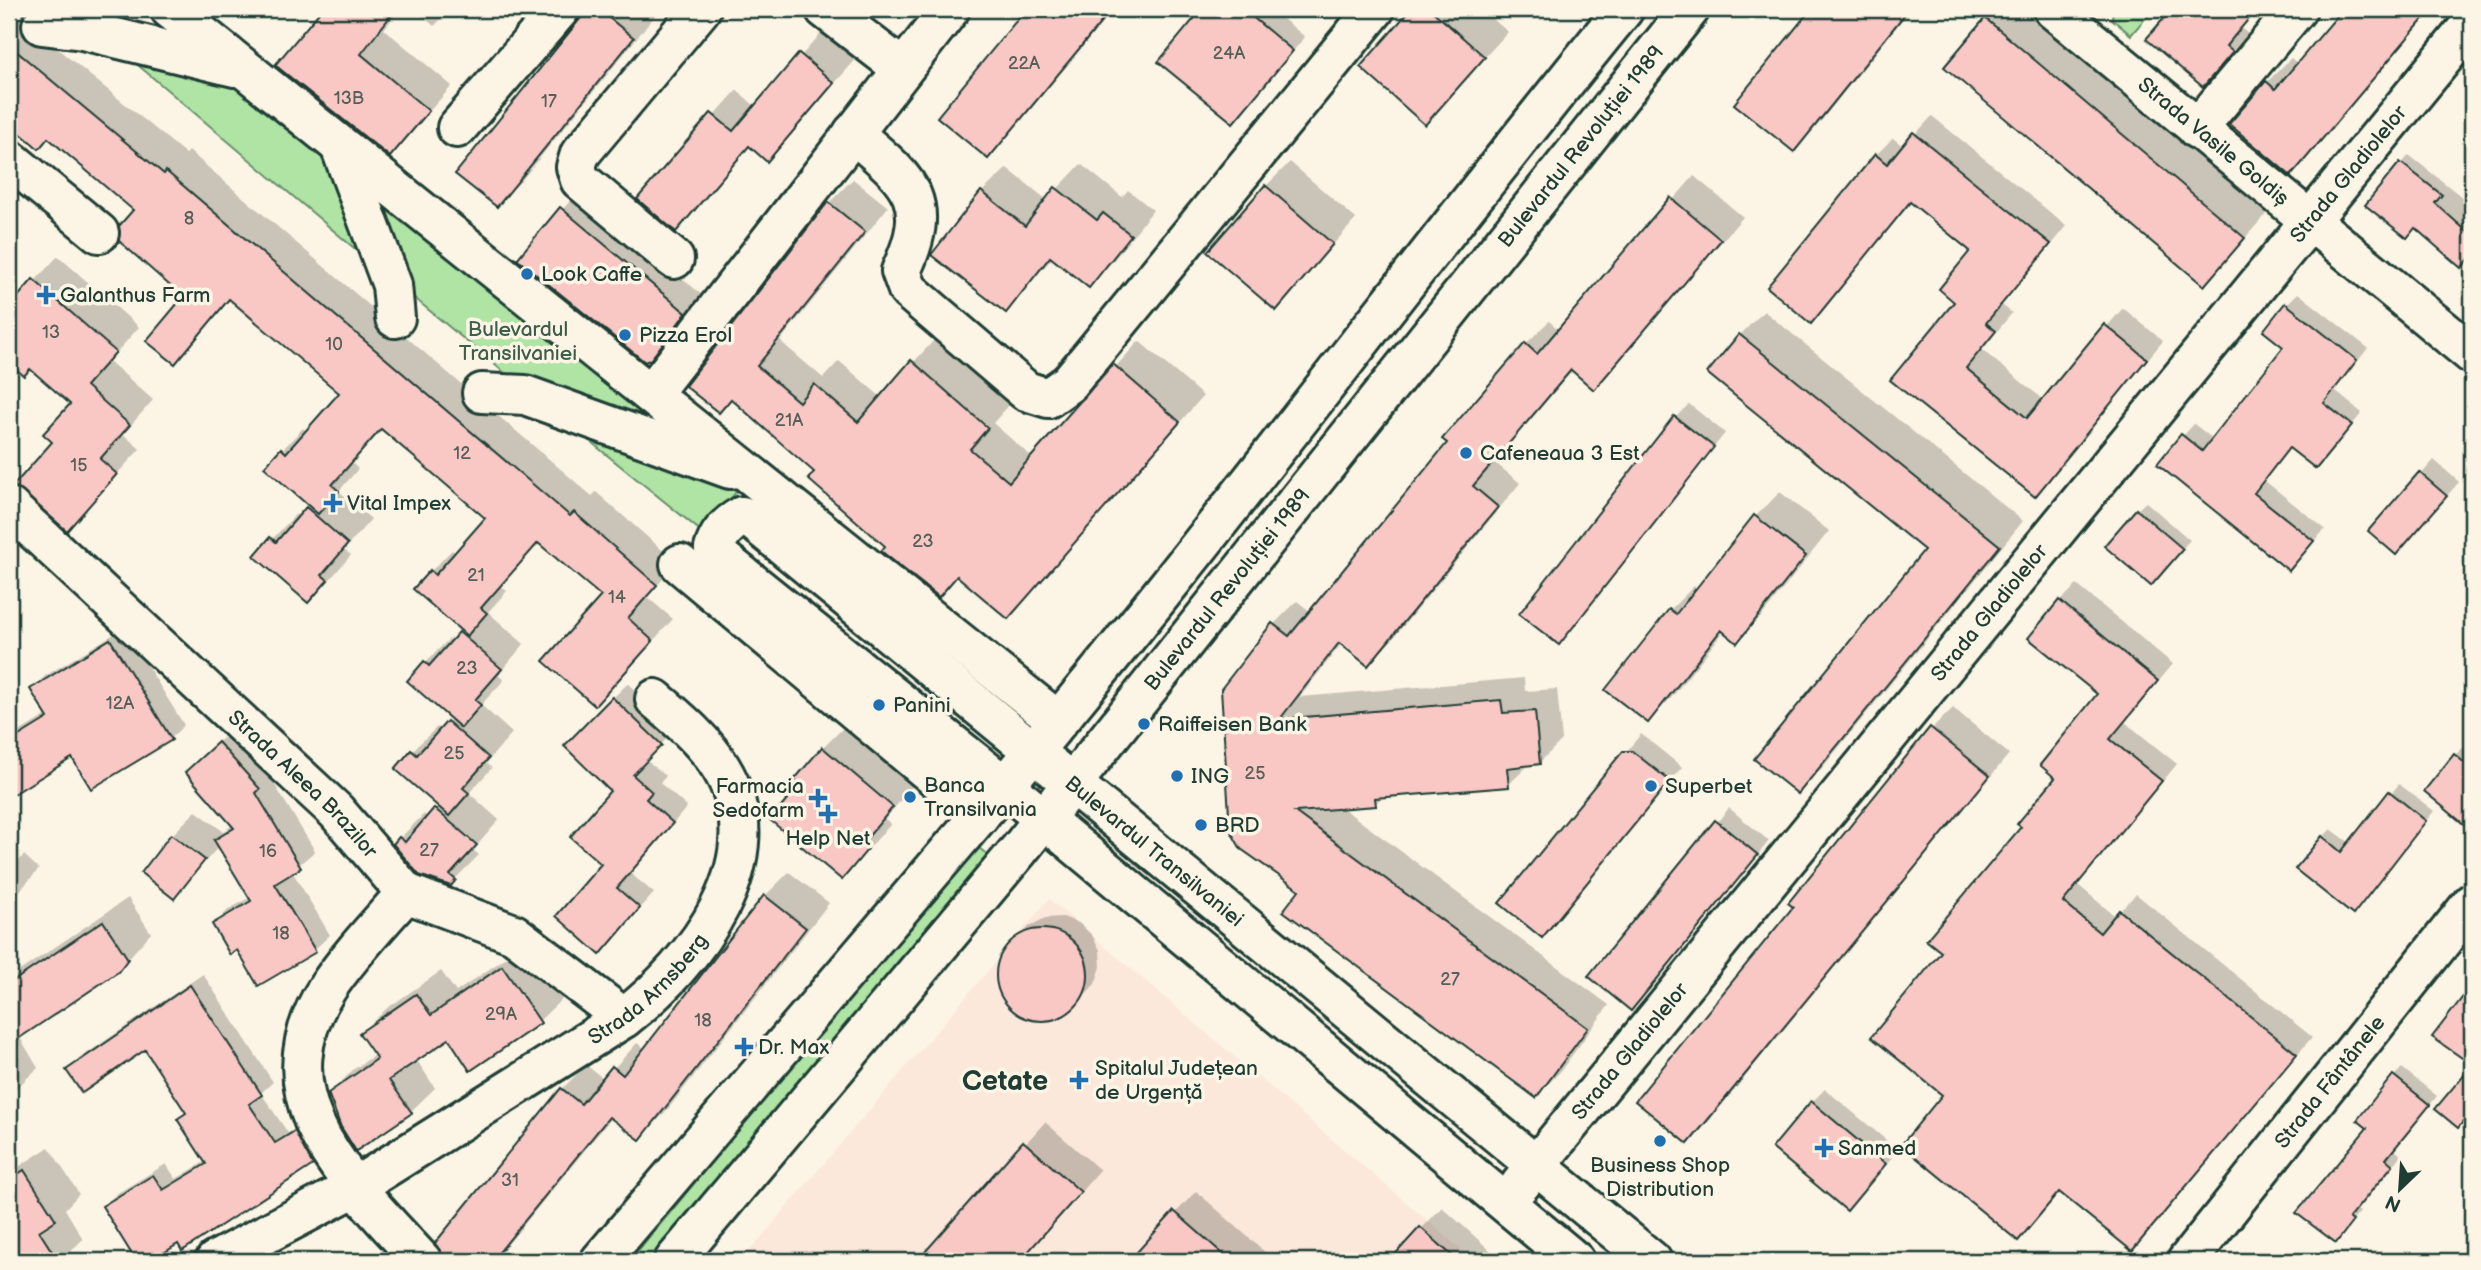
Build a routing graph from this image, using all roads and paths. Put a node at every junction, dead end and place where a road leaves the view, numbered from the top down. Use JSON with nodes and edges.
{"nodes":[{"id":1,"x":170,"y":9,"type":"edge"},
{"id":2,"x":560,"y":9,"type":"edge"},
{"id":3,"x":702,"y":9,"type":"edge"},
{"id":4,"x":825,"y":9,"type":"edge"},
{"id":5,"x":950,"y":9,"type":"edge"},
{"id":6,"x":1375,"y":9,"type":"edge"},
{"id":7,"x":1624,"y":9,"type":"edge"},
{"id":8,"x":1690,"y":9,"type":"edge"},
{"id":9,"x":2053,"y":9,"type":"edge"},
{"id":10,"x":2297,"y":9,"type":"edge"},
{"id":11,"x":2472,"y":23,"type":"edge"},
{"id":12,"x":42,"y":26,"type":"dead end"},
{"id":13,"x":903,"y":69,"type":"junction"},
{"id":14,"x":246,"y":70,"type":"junction"},
{"id":15,"x":457,"y":128,"type":"dead end"},
{"id":16,"x":2197,"y":129,"type":"junction"},
{"id":17,"x":853,"y":133,"type":"junction"},
{"id":18,"x":339,"y":144,"type":"junction"},
{"id":19,"x":9,"y":159,"type":"edge"},
{"id":20,"x":2311,"y":222,"type":"junction"},
{"id":21,"x":99,"y":233,"type":"dead end"},
{"id":22,"x":674,"y":259,"type":"dead end"},
{"id":23,"x":395,"y":318,"type":"dead end"},
{"id":24,"x":2472,"y":354,"type":"edge"},
{"id":25,"x":482,"y":393,"type":"dead end"},
{"id":26,"x":651,"y":394,"type":"junction"},
{"id":27,"x":758,"y":479,"type":"junction"},
{"id":28,"x":9,"y":508,"type":"edge"},
{"id":29,"x":680,"y":564,"type":"dead end"},
{"id":30,"x":655,"y":699,"type":"dead end"},
{"id":31,"x":1058,"y":721,"type":"junction"},
{"id":32,"x":1032,"y":754,"type":"junction"},
{"id":33,"x":1071,"y":785,"type":"junction"},
{"id":34,"x":1004,"y":786,"type":"junction"},
{"id":35,"x":979,"y":816,"type":"junction"},
{"id":36,"x":1044,"y":819,"type":"junction"},
{"id":37,"x":406,"y":893,"type":"junction"},
{"id":38,"x":2472,"y":903,"type":"edge"},
{"id":39,"x":624,"y":1018,"type":"junction"},
{"id":40,"x":1537,"y":1166,"type":"junction"},
{"id":41,"x":355,"y":1187,"type":"junction"},
{"id":42,"x":1505,"y":1203,"type":"junction"},
{"id":43,"x":215,"y":1261,"type":"edge"},
{"id":44,"x":422,"y":1261,"type":"edge"},
{"id":45,"x":600,"y":1261,"type":"edge"},
{"id":46,"x":674,"y":1261,"type":"edge"},
{"id":47,"x":1575,"y":1261,"type":"edge"},
{"id":48,"x":1653,"y":1261,"type":"edge"},
{"id":49,"x":2188,"y":1261,"type":"edge"}],
"edges":[{"from":1,"to":14,"type":"street"},
{"from":2,"to":15,"type":"street"},
{"from":3,"to":22,"type":"street"},
{"from":4,"to":13,"type":"street"},
{"from":5,"to":13,"type":"street"},
{"from":6,"to":17,"type":"street"},
{"from":7,"to":31,"type":"street"},
{"from":8,"to":33,"type":"street","name":"Bulevardul Revoluției 1989"},
{"from":9,"to":16,"type":"street","name":"Strada Vasile Goldiș"},
{"from":10,"to":16,"type":"street"},
{"from":11,"to":20,"type":"street","name":"Strada Gladiolelor"},
{"from":12,"to":14,"type":"street"},
{"from":13,"to":17,"type":"street"},
{"from":14,"to":18,"type":"street"},
{"from":16,"to":20,"type":"street","name":"Strada Vasile Goldiș"},
{"from":17,"to":26,"type":"street"},
{"from":18,"to":23,"type":"street"},
{"from":18,"to":26,"type":"street"},
{"from":19,"to":21,"type":"street"},
{"from":20,"to":24,"type":"street","name":"Strada Vasile Goldiș"},
{"from":20,"to":40,"type":"street","name":"Strada Gladiolelor"},
{"from":25,"to":27,"type":"street"},
{"from":26,"to":27,"type":"street"},
{"from":27,"to":31,"type":"street"},
{"from":28,"to":37,"type":"street","name":"Strada Aleea Brazilor"},
{"from":29,"to":35,"type":"street"},
{"from":30,"to":39,"type":"street","name":"Strada Arnsberg"},
{"from":31,"to":32,"type":"street"},
{"from":32,"to":33,"type":"street","name":"Bulevardul Transilvaniei"},
{"from":32,"to":34,"type":"street"},
{"from":32,"to":34,"type":"street","name":"Bulevardul Transilvaniei"},
{"from":33,"to":36,"type":"street","name":"Bulevardul Revoluției 1989"},
{"from":33,"to":40,"type":"street","name":"Bulevardul Transilvaniei"},
{"from":34,"to":35,"type":"street"},
{"from":34,"to":36,"type":"street","name":"Bulevardul Transilvaniei"},
{"from":35,"to":45,"type":"street"},
{"from":36,"to":42,"type":"street","name":"Bulevardul Transilvaniei"},
{"from":36,"to":46,"type":"street","name":"Bulevardul Revoluției 1989"},
{"from":37,"to":39,"type":"street","name":"Strada Aleea Brazilor"},
{"from":37,"to":41,"type":"street"},
{"from":38,"to":49,"type":"street","name":"Strada Fântânele"},
{"from":39,"to":41,"type":"street","name":"Strada Arnsberg"},
{"from":40,"to":42,"type":"street","name":"Strada Gladiolelor"},
{"from":40,"to":48,"type":"street","name":"Bulevardul Transilvaniei"},
{"from":41,"to":43,"type":"street","name":"Strada Arnsberg"},
{"from":41,"to":44,"type":"street"},
{"from":42,"to":47,"type":"street","name":"Bulevardul Transilvaniei"}]}
